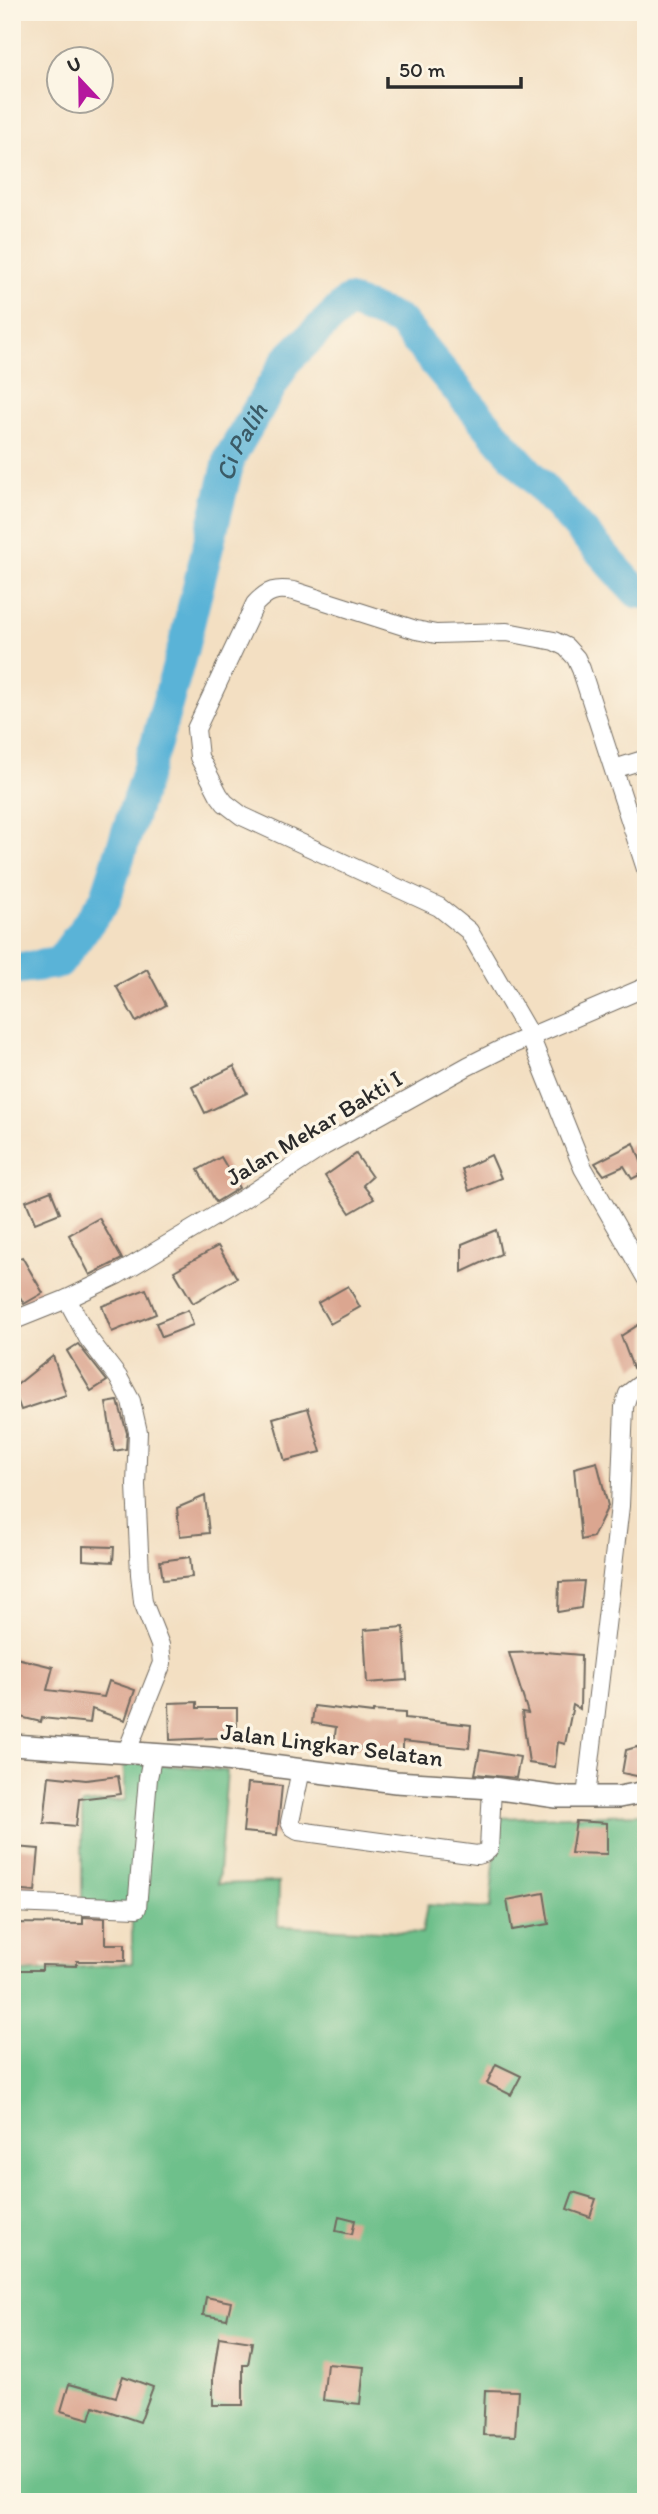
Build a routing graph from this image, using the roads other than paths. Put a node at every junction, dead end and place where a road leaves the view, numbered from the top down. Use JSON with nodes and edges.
{"nodes":[{"id":1,"x":646,"y":759,"type":"edge"},
{"id":2,"x":614,"y":769,"type":"junction"},
{"id":3,"x":646,"y":869,"type":"edge"},
{"id":4,"x":646,"y":987,"type":"edge"},
{"id":5,"x":530,"y":1037,"type":"junction"},
{"id":6,"x":646,"y":1278,"type":"edge"},
{"id":7,"x":67,"y":1299,"type":"junction"},
{"id":8,"x":12,"y":1321,"type":"edge"},
{"id":9,"x":646,"y":1380,"type":"edge"},
{"id":10,"x":12,"y":1745,"type":"edge"},
{"id":11,"x":127,"y":1751,"type":"junction"},
{"id":12,"x":153,"y":1753,"type":"junction"},
{"id":13,"x":301,"y":1770,"type":"junction"},
{"id":14,"x":492,"y":1788,"type":"junction"},
{"id":15,"x":646,"y":1792,"type":"edge"},
{"id":16,"x":586,"y":1797,"type":"junction"},
{"id":17,"x":12,"y":1903,"type":"edge"}],
"edges":[{"from":1,"to":2,"type":"street"},
{"from":2,"to":3,"type":"street"},
{"from":2,"to":5,"type":"street"},
{"from":4,"to":5,"type":"street","name":"Jalan Mekar Bakti I"},
{"from":5,"to":6,"type":"street"},
{"from":5,"to":7,"type":"street","name":"Jalan Mekar Bakti I"},
{"from":7,"to":8,"type":"street","name":"Jalan Mekar Bakti I"},
{"from":7,"to":11,"type":"street"},
{"from":9,"to":16,"type":"street"},
{"from":10,"to":11,"type":"street","name":"Jalan Lingkar Selatan"},
{"from":11,"to":12,"type":"street","name":"Jalan Lingkar Selatan"},
{"from":12,"to":13,"type":"street","name":"Jalan Lingkar Selatan"},
{"from":12,"to":17,"type":"street"},
{"from":13,"to":14,"type":"street","name":"Jalan Lingkar Selatan"},
{"from":13,"to":14,"type":"street"},
{"from":14,"to":16,"type":"street","name":"Jalan Lingkar Selatan"},
{"from":15,"to":16,"type":"street","name":"Jalan Lingkar Selatan"}]}
